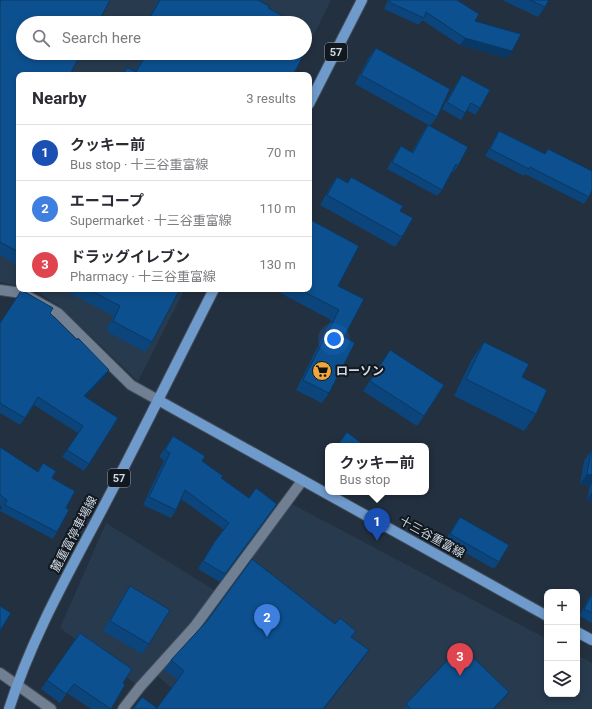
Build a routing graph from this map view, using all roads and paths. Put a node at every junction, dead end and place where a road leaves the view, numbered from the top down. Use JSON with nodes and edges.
{"nodes":[{"id":1,"x":362,"y":0,"type":"edge"},
{"id":2,"x":312,"y":98,"type":"edge"},
{"id":3,"x":0,"y":290,"type":"edge"},
{"id":4,"x":212,"y":292,"type":"edge"},
{"id":5,"x":158,"y":400,"type":"junction"},
{"id":6,"x":302,"y":481,"type":"junction"},
{"id":7,"x":325,"y":494,"type":"edge"},
{"id":8,"x":327,"y":495,"type":"edge"},
{"id":9,"x":544,"y":614,"type":"edge"},
{"id":10,"x":580,"y":634,"type":"edge"},
{"id":11,"x":592,"y":640,"type":"edge"},
{"id":12,"x":0,"y":673,"type":"edge"},
{"id":13,"x":16,"y":684,"type":"junction"},
{"id":14,"x":9,"y":709,"type":"edge"},
{"id":15,"x":51,"y":709,"type":"edge"},
{"id":16,"x":123,"y":709,"type":"edge"}],
"edges":[{"from":1,"to":2,"type":"main road","number":"57"},
{"from":3,"to":5,"type":"street"},
{"from":4,"to":5,"type":"main road","name":"麓重富停車場線","number":"57"},
{"from":5,"to":6,"type":"main road","name":"十三谷重富線"},
{"from":5,"to":13,"type":"main road","name":"麓重富停車場線","number":"57"},
{"from":6,"to":7,"type":"main road","name":"十三谷重富線"},
{"from":6,"to":16,"type":"street"},
{"from":8,"to":9,"type":"main road","name":"十三谷重富線"},
{"from":10,"to":11,"type":"main road"},
{"from":12,"to":13,"type":"street"},
{"from":13,"to":14,"type":"main road","name":"麓重富停車場線","number":"57"},
{"from":13,"to":15,"type":"street"}]}
